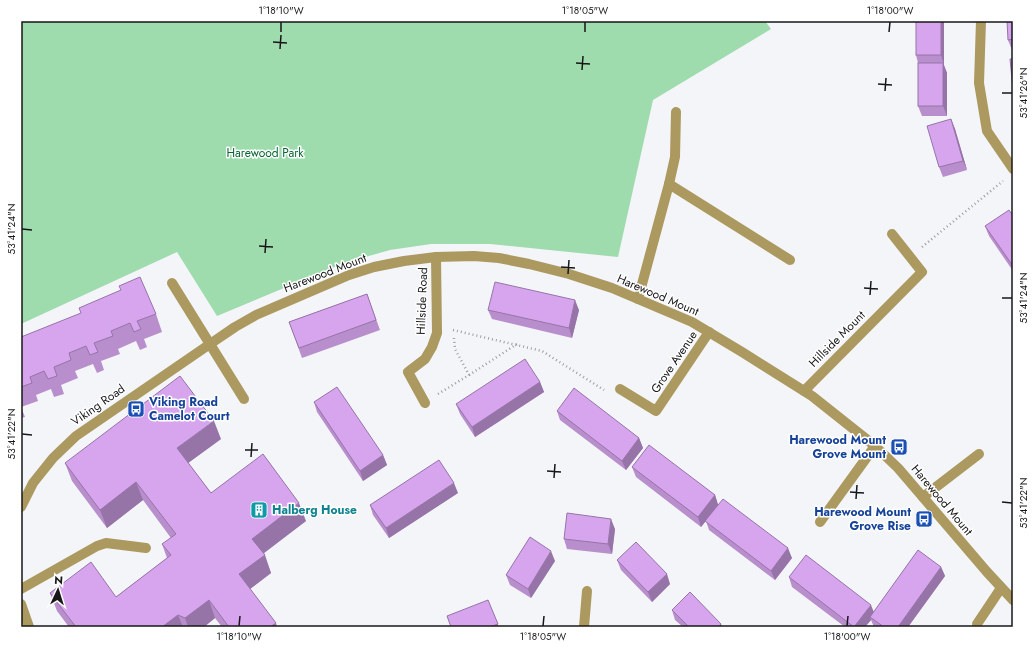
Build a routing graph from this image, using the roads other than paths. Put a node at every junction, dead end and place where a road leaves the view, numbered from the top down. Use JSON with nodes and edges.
{"nodes":[{"id":1,"x":981,"y":21,"type":"edge"},
{"id":2,"x":676,"y":112,"type":"dead end"},
{"id":3,"x":1013,"y":169,"type":"edge"},
{"id":4,"x":669,"y":184,"type":"junction"},
{"id":5,"x":892,"y":234,"type":"dead end"},
{"id":6,"x":436,"y":257,"type":"junction"},
{"id":7,"x":790,"y":260,"type":"dead end"},
{"id":8,"x":172,"y":283,"type":"dead end"},
{"id":9,"x":638,"y":299,"type":"junction"},
{"id":10,"x":709,"y":332,"type":"junction"},
{"id":11,"x":210,"y":344,"type":"junction"},
{"id":12,"x":620,"y":388,"type":"road end"},
{"id":13,"x":804,"y":391,"type":"junction"},
{"id":14,"x":244,"y":400,"type":"dead end"},
{"id":15,"x":425,"y":403,"type":"road end"},
{"id":16,"x":875,"y":446,"type":"junction"},
{"id":17,"x":979,"y":454,"type":"dead end"},
{"id":18,"x":923,"y":497,"type":"junction"},
{"id":19,"x":21,"y":507,"type":"edge"},
{"id":20,"x":820,"y":522,"type":"dead end"},
{"id":21,"x":146,"y":548,"type":"dead end"},
{"id":22,"x":1001,"y":588,"type":"junction"},
{"id":23,"x":21,"y":589,"type":"edge"},
{"id":24,"x":587,"y":591,"type":"dead end"},
{"id":25,"x":1013,"y":600,"type":"edge"},
{"id":26,"x":21,"y":604,"type":"edge"},
{"id":27,"x":977,"y":624,"type":"dead end"},
{"id":28,"x":29,"y":627,"type":"edge"},
{"id":29,"x":584,"y":627,"type":"edge"}],
"edges":[{"from":1,"to":3,"type":"street"},
{"from":2,"to":4,"type":"street"},
{"from":4,"to":7,"type":"street"},
{"from":4,"to":9,"type":"street"},
{"from":5,"to":13,"type":"street","name":"Hillside Mount"},
{"from":6,"to":9,"type":"street","name":"Harewood Mount"},
{"from":6,"to":11,"type":"street","name":"Harewood Mount"},
{"from":6,"to":15,"type":"street","name":"Hillside Road"},
{"from":8,"to":11,"type":"street"},
{"from":9,"to":10,"type":"street","name":"Harewood Mount"},
{"from":10,"to":12,"type":"street","name":"Grove Avenue"},
{"from":10,"to":13,"type":"street","name":"Harewood Mount"},
{"from":11,"to":14,"type":"street"},
{"from":11,"to":19,"type":"street","name":"Viking Road"},
{"from":13,"to":16,"type":"street","name":"Harewood Mount"},
{"from":16,"to":18,"type":"street","name":"Harewood Mount"},
{"from":16,"to":20,"type":"street"},
{"from":17,"to":18,"type":"street"},
{"from":18,"to":22,"type":"street","name":"Harewood Mount"},
{"from":21,"to":23,"type":"street"},
{"from":22,"to":25,"type":"street","name":"Harewood Mount"},
{"from":22,"to":27,"type":"street"},
{"from":24,"to":29,"type":"street"},
{"from":26,"to":28,"type":"street"}]}
